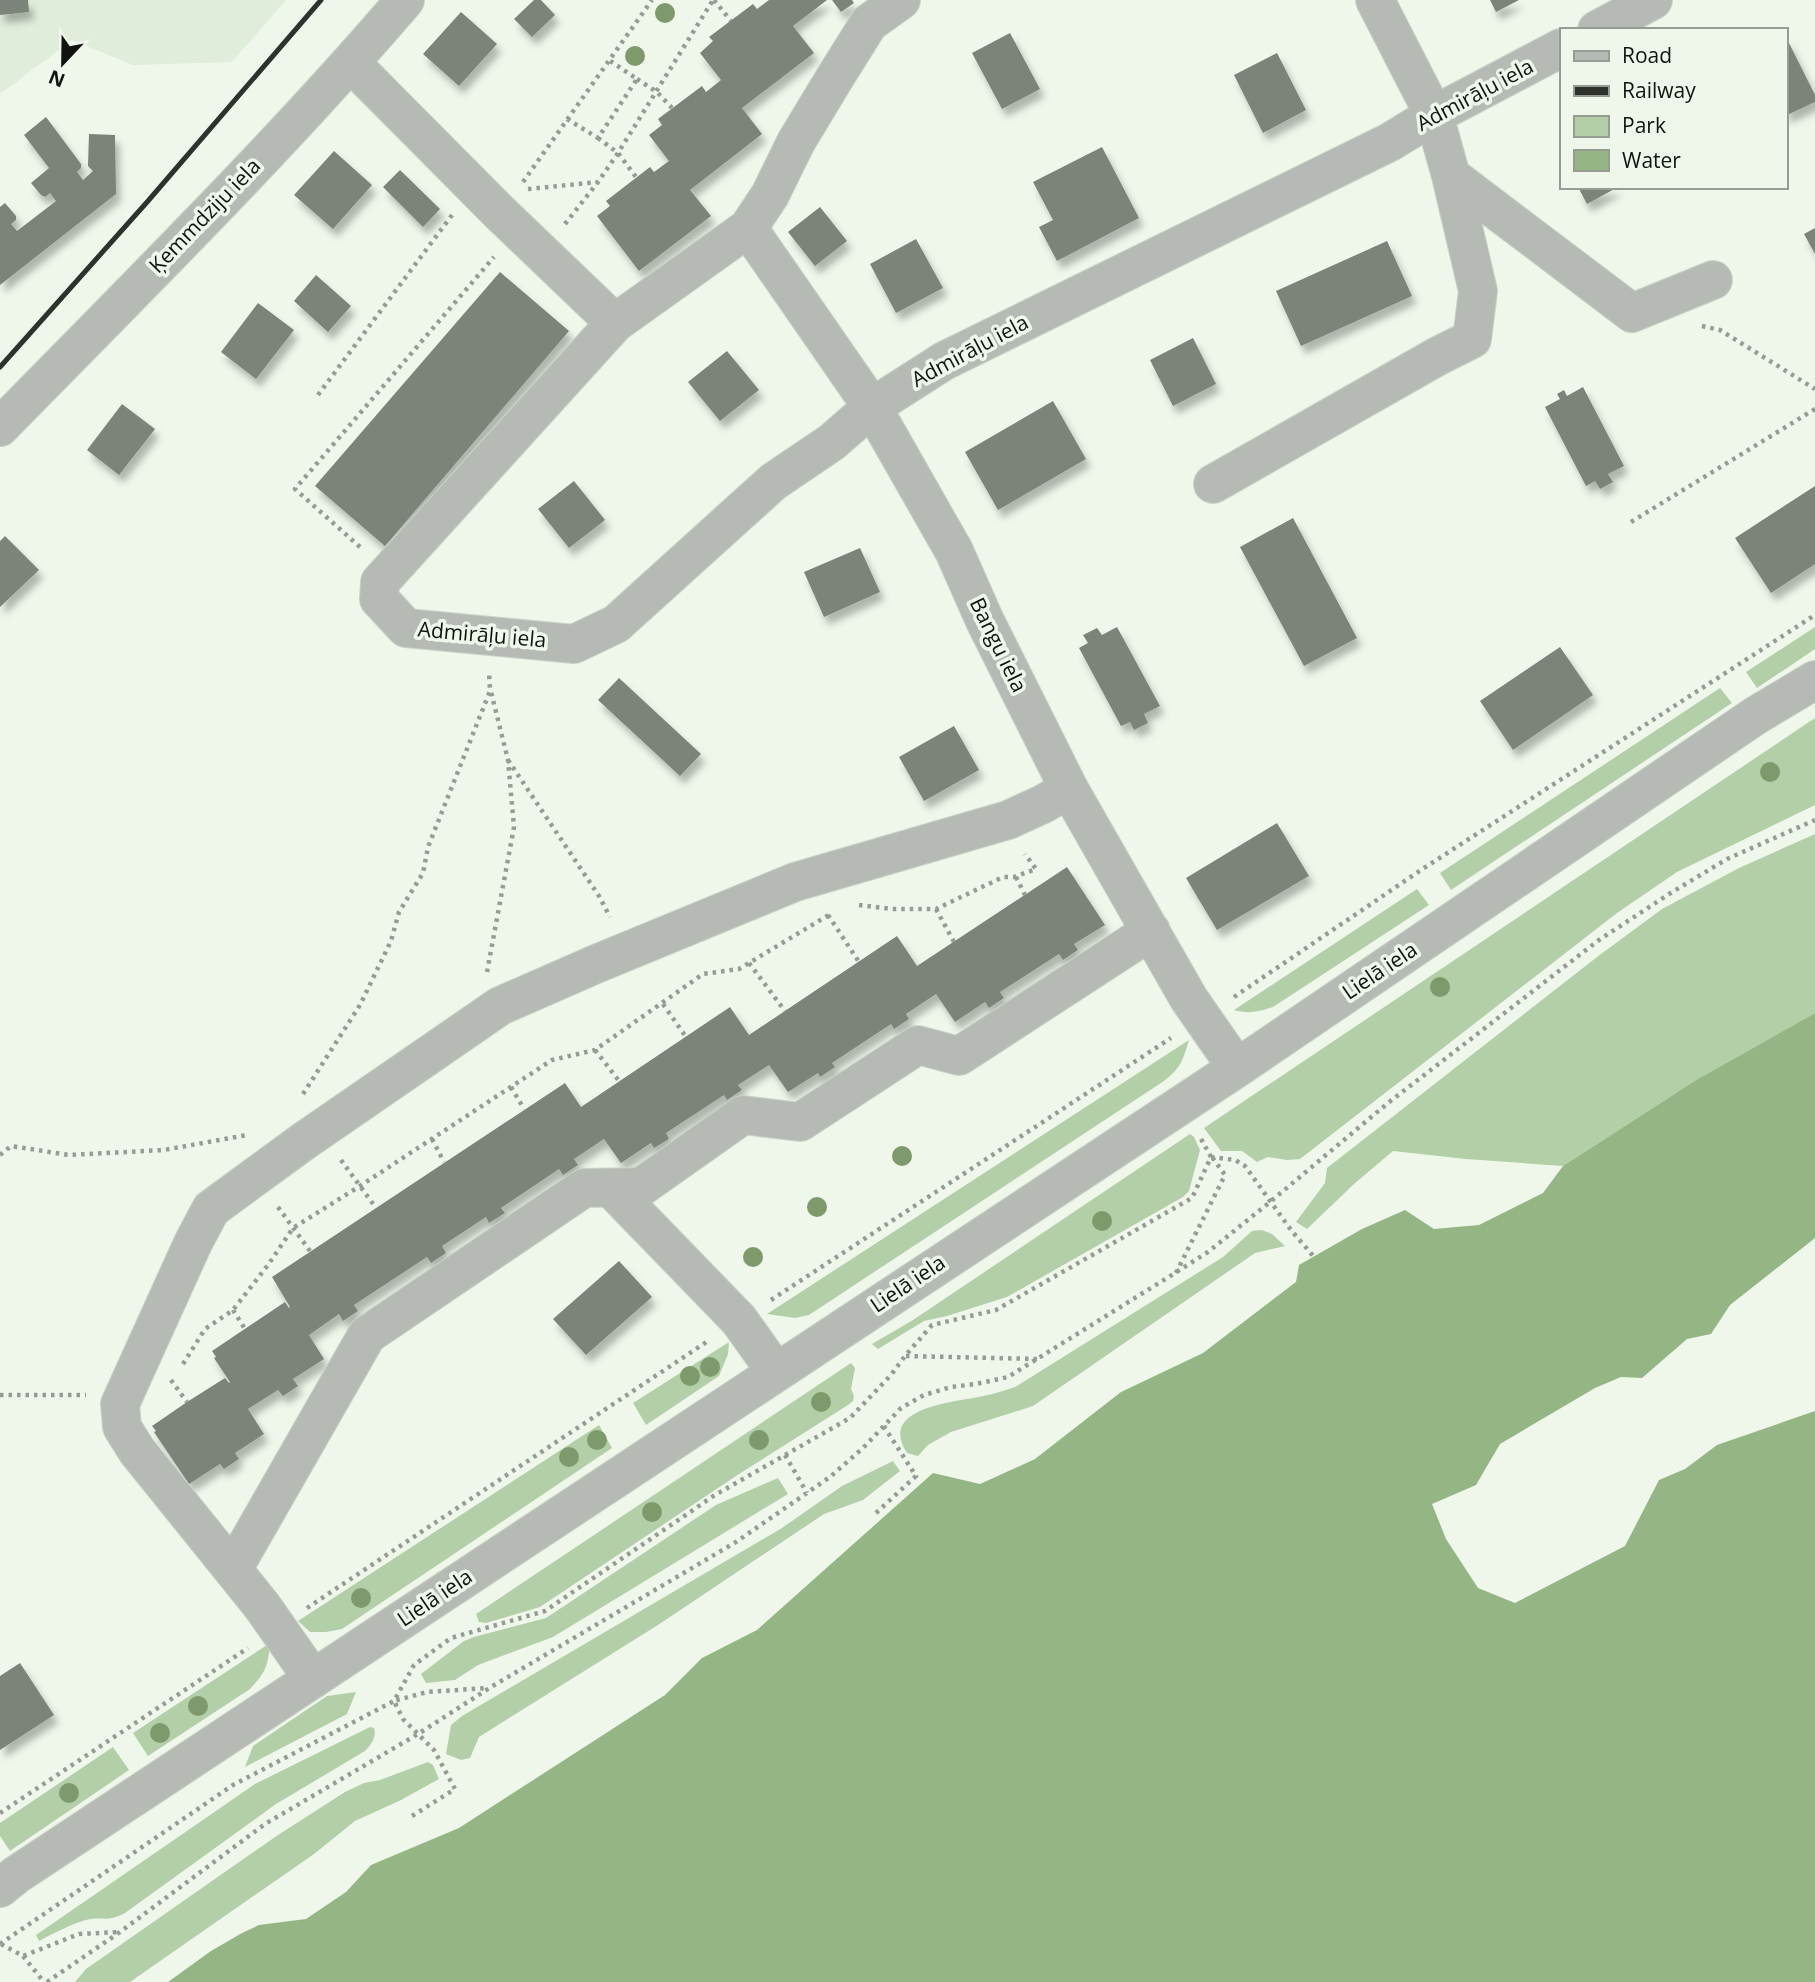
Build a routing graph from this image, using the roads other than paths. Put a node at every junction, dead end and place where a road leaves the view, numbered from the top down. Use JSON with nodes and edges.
{"nodes":[{"id":1,"x":405,"y":0,"type":"edge"},
{"id":2,"x":901,"y":0,"type":"edge"},
{"id":3,"x":1375,"y":0,"type":"edge"},
{"id":4,"x":1653,"y":0,"type":"edge"},
{"id":5,"x":1601,"y":28,"type":"edge"},
{"id":6,"x":1560,"y":49,"type":"edge"},
{"id":7,"x":351,"y":62,"type":"junction"},
{"id":8,"x":1434,"y":116,"type":"junction"},
{"id":9,"x":1451,"y":176,"type":"junction"},
{"id":10,"x":748,"y":228,"type":"junction"},
{"id":11,"x":1713,"y":279,"type":"dead end"},
{"id":12,"x":615,"y":323,"type":"junction"},
{"id":13,"x":872,"y":407,"type":"junction"},
{"id":14,"x":0,"y":427,"type":"edge"},
{"id":15,"x":1213,"y":484,"type":"dead end"},
{"id":16,"x":1815,"y":680,"type":"edge"},
{"id":17,"x":1069,"y":789,"type":"junction"},
{"id":18,"x":1151,"y":931,"type":"junction"},
{"id":19,"x":1237,"y":1068,"type":"junction"},
{"id":20,"x":611,"y":1188,"type":"junction"},
{"id":21,"x":776,"y":1372,"type":"junction"},
{"id":22,"x":233,"y":1569,"type":"junction"},
{"id":23,"x":313,"y":1679,"type":"junction"},
{"id":24,"x":0,"y":1888,"type":"edge"}],
"edges":[{"from":1,"to":7,"type":"street","name":"Ķemmdziju iela"},
{"from":2,"to":10,"type":"street"},
{"from":3,"to":8,"type":"street"},
{"from":4,"to":5,"type":"street"},
{"from":6,"to":8,"type":"street","name":"Admirāļu iela"},
{"from":7,"to":12,"type":"street"},
{"from":7,"to":14,"type":"street","name":"Ķemmdziju iela"},
{"from":8,"to":9,"type":"street"},
{"from":8,"to":13,"type":"street","name":"Admirāļu iela"},
{"from":9,"to":11,"type":"street"},
{"from":9,"to":15,"type":"street"},
{"from":10,"to":12,"type":"street"},
{"from":10,"to":13,"type":"street","name":"Bangu iela"},
{"from":12,"to":13,"type":"street","name":"Admirāļu iela"},
{"from":13,"to":17,"type":"street","name":"Bangu iela"},
{"from":16,"to":19,"type":"street","name":"Lielā iela"},
{"from":17,"to":18,"type":"street","name":"Bangu iela"},
{"from":17,"to":22,"type":"street"},
{"from":18,"to":19,"type":"street","name":"Bangu iela"},
{"from":18,"to":20,"type":"street"},
{"from":19,"to":21,"type":"street","name":"Lielā iela"},
{"from":20,"to":21,"type":"street"},
{"from":20,"to":22,"type":"street"},
{"from":21,"to":23,"type":"street","name":"Lielā iela"},
{"from":22,"to":23,"type":"street"},
{"from":23,"to":24,"type":"street","name":"Lielā iela"}]}
